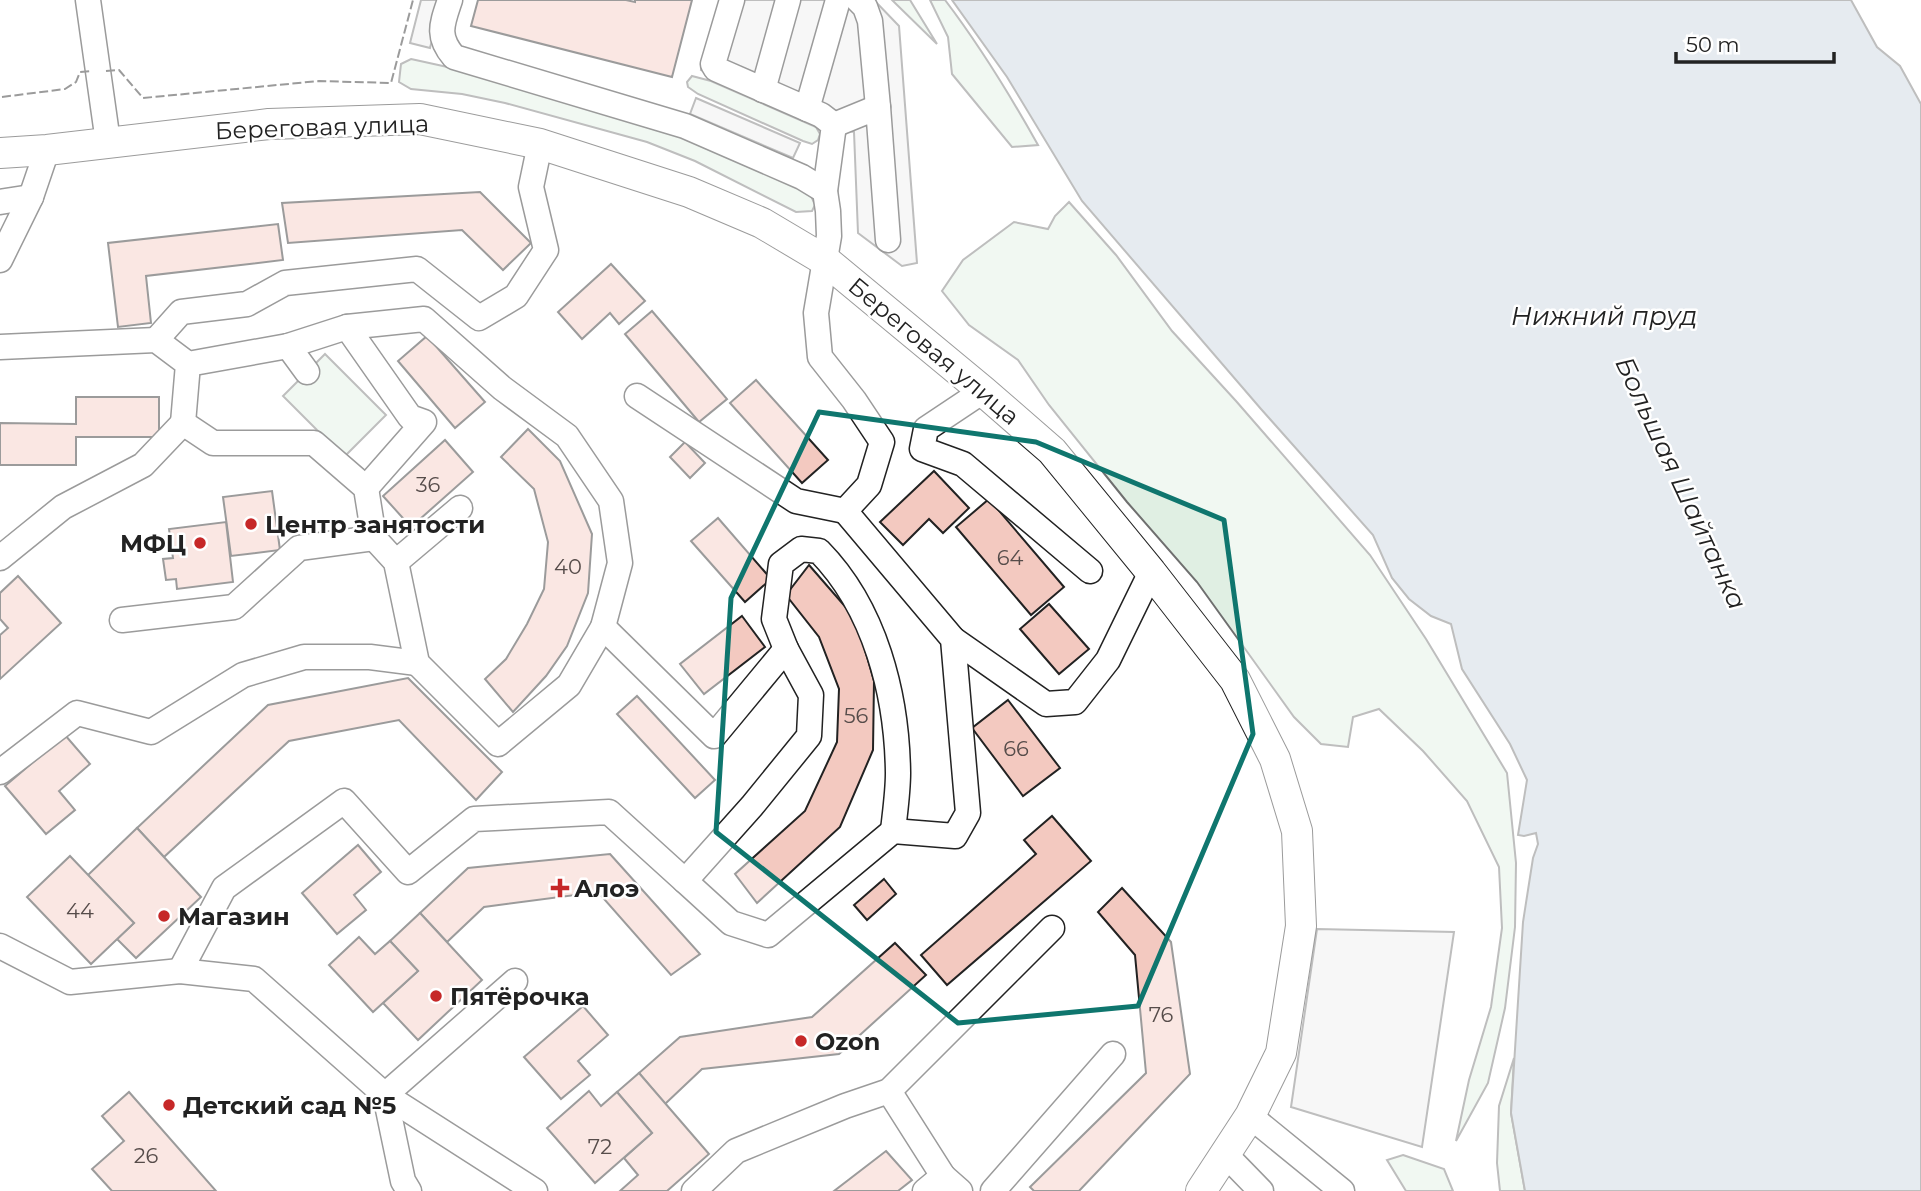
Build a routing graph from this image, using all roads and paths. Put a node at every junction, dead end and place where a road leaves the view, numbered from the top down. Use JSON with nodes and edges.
{"nodes":[{"id":1,"x":88,"y":0,"type":"edge"},
{"id":2,"x":450,"y":0,"type":"edge"},
{"id":3,"x":732,"y":0,"type":"edge"},
{"id":4,"x":788,"y":0,"type":"edge"},
{"id":5,"x":838,"y":0,"type":"edge"},
{"id":6,"x":858,"y":0,"type":"edge"},
{"id":7,"x":762,"y":90,"type":"junction"},
{"id":8,"x":878,"y":107,"type":"junction"},
{"id":9,"x":807,"y":109,"type":"junction"},
{"id":10,"x":834,"y":125,"type":"junction"},
{"id":11,"x":108,"y":142,"type":"junction"},
{"id":12,"x":540,"y":144,"type":"junction"},
{"id":13,"x":47,"y":150,"type":"junction"},
{"id":14,"x":0,"y":153,"type":"edge"},
{"id":15,"x":825,"y":191,"type":"junction"},
{"id":16,"x":31,"y":197,"type":"junction"},
{"id":17,"x":0,"y":202,"type":"edge"},
{"id":18,"x":888,"y":240,"type":"dead end"},
{"id":19,"x":0,"y":260,"type":"edge"},
{"id":20,"x":826,"y":261,"type":"junction"},
{"id":21,"x":347,"y":327,"type":"junction"},
{"id":22,"x":156,"y":340,"type":"junction"},
{"id":23,"x":288,"y":346,"type":"junction"},
{"id":24,"x":0,"y":347,"type":"edge"},
{"id":25,"x":188,"y":363,"type":"junction"},
{"id":26,"x":307,"y":372,"type":"dead end"},
{"id":27,"x":983,"y":391,"type":"junction"},
{"id":28,"x":637,"y":396,"type":"dead end"},
{"id":29,"x":183,"y":424,"type":"junction"},
{"id":30,"x":366,"y":488,"type":"junction"},
{"id":31,"x":460,"y":508,"type":"dead end"},
{"id":32,"x":845,"y":511,"type":"junction"},
{"id":33,"x":374,"y":538,"type":"junction"},
{"id":34,"x":0,"y":558,"type":"edge"},
{"id":35,"x":396,"y":562,"type":"junction"},
{"id":36,"x":1090,"y":571,"type":"dead end"},
{"id":37,"x":1151,"y":572,"type":"junction"},
{"id":38,"x":122,"y":620,"type":"dead end"},
{"id":39,"x":603,"y":627,"type":"junction"},
{"id":40,"x":953,"y":639,"type":"junction"},
{"id":41,"x":786,"y":649,"type":"junction"},
{"id":42,"x":416,"y":663,"type":"junction"},
{"id":43,"x":0,"y":772,"type":"edge"},
{"id":44,"x":893,"y":831,"type":"junction"},
{"id":45,"x":685,"y":881,"type":"junction"},
{"id":46,"x":1052,"y":928,"type":"dead end"},
{"id":47,"x":0,"y":946,"type":"edge"},
{"id":48,"x":180,"y":971,"type":"junction"},
{"id":49,"x":515,"y":981,"type":"dead end"},
{"id":50,"x":1113,"y":1054,"type":"dead end"},
{"id":51,"x":889,"y":1091,"type":"junction"},
{"id":52,"x":385,"y":1096,"type":"junction"},
{"id":53,"x":1250,"y":1116,"type":"junction"},
{"id":54,"x":1225,"y":1154,"type":"junction"},
{"id":55,"x":943,"y":1186,"type":"edge"},
{"id":56,"x":409,"y":1191,"type":"edge"},
{"id":57,"x":535,"y":1191,"type":"edge"},
{"id":58,"x":694,"y":1191,"type":"edge"},
{"id":59,"x":993,"y":1191,"type":"edge"},
{"id":60,"x":1201,"y":1191,"type":"edge"},
{"id":61,"x":1261,"y":1191,"type":"edge"},
{"id":62,"x":1342,"y":1191,"type":"edge"}],
"edges":[{"from":1,"to":11,"type":"street"},
{"from":2,"to":15,"type":"street"},
{"from":3,"to":7,"type":"street"},
{"from":4,"to":7,"type":"street"},
{"from":5,"to":9,"type":"street"},
{"from":6,"to":8,"type":"street"},
{"from":7,"to":9,"type":"street"},
{"from":8,"to":10,"type":"street"},
{"from":8,"to":18,"type":"street"},
{"from":9,"to":10,"type":"street"},
{"from":10,"to":15,"type":"street"},
{"from":11,"to":12,"type":"main road","name":"Береговая улица"},
{"from":11,"to":13,"type":"main road","name":"Береговая улица"},
{"from":12,"to":20,"type":"main road","name":"Береговая улица"},
{"from":12,"to":22,"type":"street"},
{"from":13,"to":14,"type":"main road","name":"Береговая улица"},
{"from":13,"to":16,"type":"street"},
{"from":15,"to":20,"type":"street"},
{"from":16,"to":17,"type":"street"},
{"from":16,"to":19,"type":"street"},
{"from":20,"to":27,"type":"main road","name":"Береговая улица"},
{"from":20,"to":32,"type":"street"},
{"from":21,"to":23,"type":"street"},
{"from":21,"to":30,"type":"street"},
{"from":21,"to":39,"type":"street"},
{"from":22,"to":24,"type":"street"},
{"from":22,"to":25,"type":"street"},
{"from":23,"to":25,"type":"street"},
{"from":23,"to":26,"type":"street"},
{"from":25,"to":29,"type":"street"},
{"from":27,"to":36,"type":"street"},
{"from":27,"to":37,"type":"main road","name":"Береговая улица"},
{"from":28,"to":32,"type":"street"},
{"from":29,"to":30,"type":"street"},
{"from":29,"to":34,"type":"street"},
{"from":30,"to":33,"type":"street"},
{"from":31,"to":35,"type":"street"},
{"from":32,"to":40,"type":"street"},
{"from":33,"to":35,"type":"street"},
{"from":33,"to":38,"type":"street"},
{"from":35,"to":42,"type":"street"},
{"from":37,"to":40,"type":"street"},
{"from":37,"to":53,"type":"main road","name":"Береговая улица"},
{"from":39,"to":41,"type":"street"},
{"from":39,"to":42,"type":"street"},
{"from":40,"to":44,"type":"street"},
{"from":41,"to":44,"type":"street"},
{"from":41,"to":45,"type":"street"},
{"from":42,"to":43,"type":"street"},
{"from":44,"to":45,"type":"street"},
{"from":45,"to":48,"type":"street"},
{"from":46,"to":51,"type":"street"},
{"from":47,"to":48,"type":"street"},
{"from":48,"to":52,"type":"street"},
{"from":49,"to":52,"type":"street"},
{"from":50,"to":59,"type":"street"},
{"from":51,"to":55,"type":"street"},
{"from":51,"to":58,"type":"street"},
{"from":52,"to":56,"type":"street"},
{"from":52,"to":57,"type":"street"},
{"from":53,"to":54,"type":"main road","name":"Береговая улица"},
{"from":53,"to":62,"type":"street"},
{"from":54,"to":60,"type":"main road","name":"Береговая улица"},
{"from":54,"to":61,"type":"street"}]}
